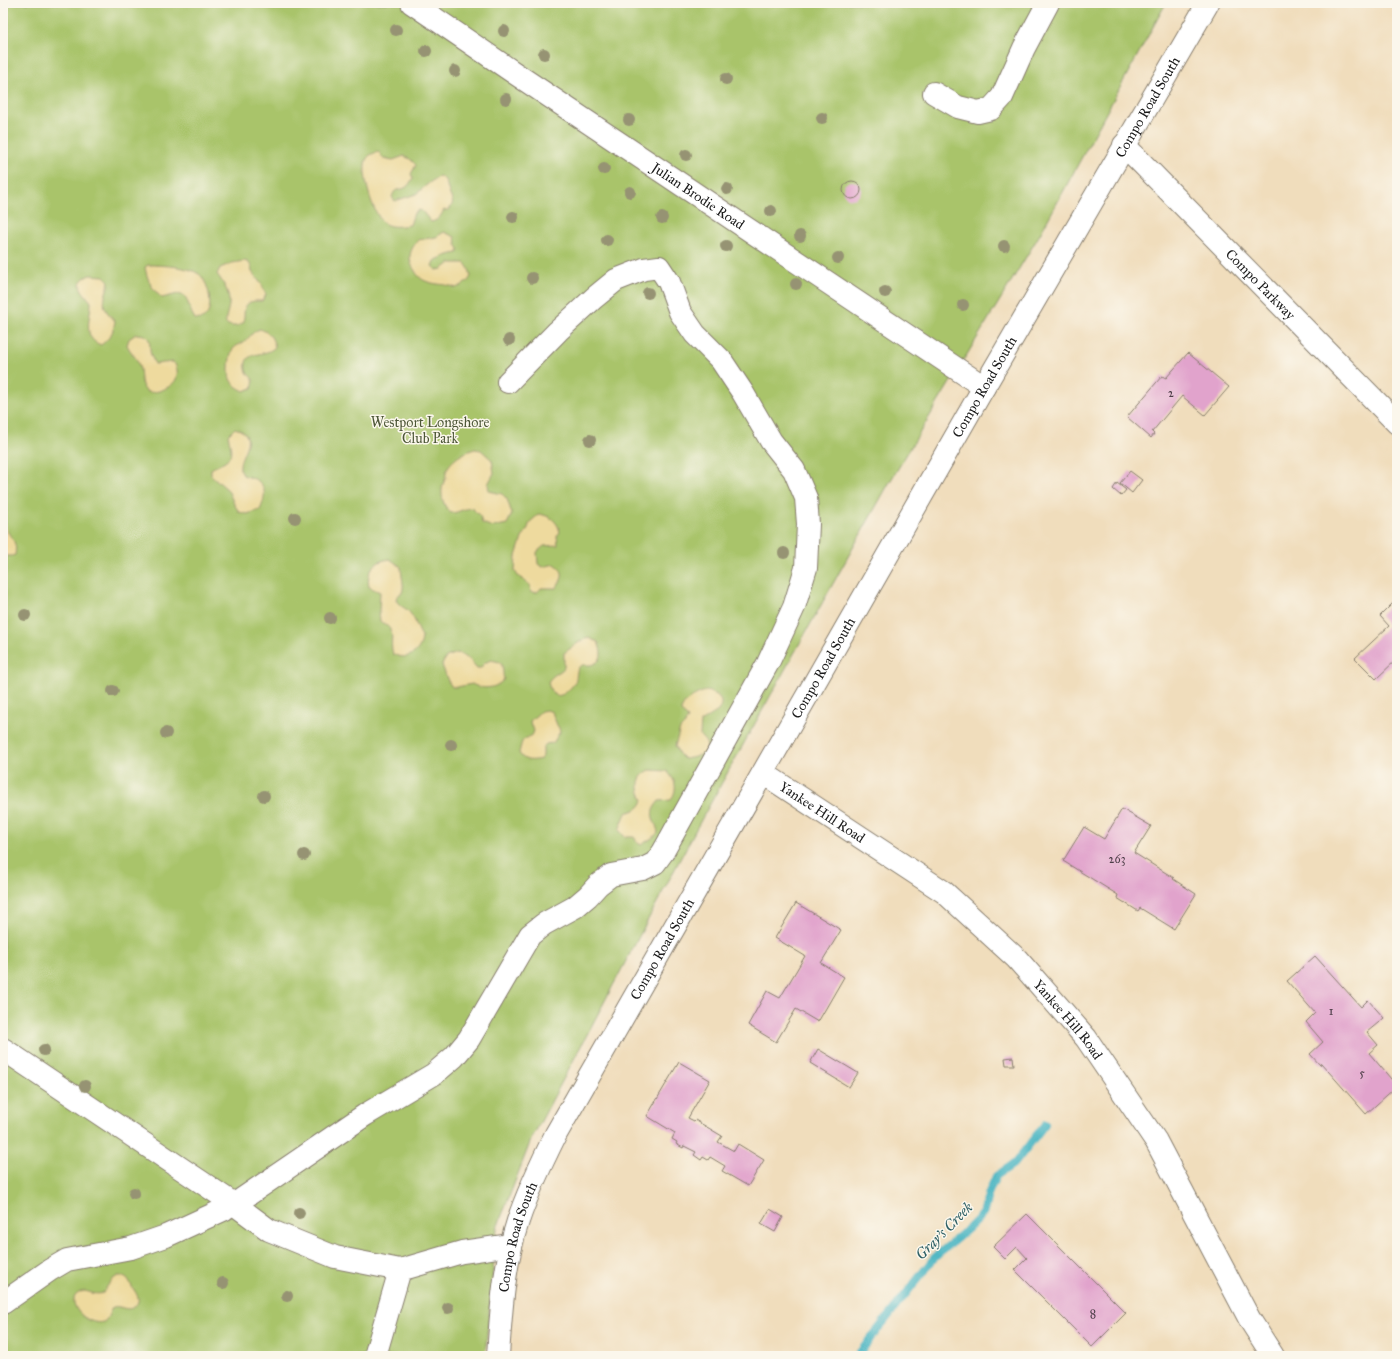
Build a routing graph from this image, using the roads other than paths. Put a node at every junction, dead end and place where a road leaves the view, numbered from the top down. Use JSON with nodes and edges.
{"nodes":[{"id":1,"x":412,"y":3,"type":"edge"},
{"id":2,"x":1048,"y":3,"type":"edge"},
{"id":3,"x":1208,"y":3,"type":"edge"},
{"id":4,"x":934,"y":93,"type":"dead end"},
{"id":5,"x":1124,"y":145,"type":"junction"},
{"id":6,"x":508,"y":382,"type":"dead end"},
{"id":7,"x":984,"y":387,"type":"junction"},
{"id":8,"x":1397,"y":423,"type":"edge"},
{"id":9,"x":763,"y":773,"type":"junction"},
{"id":10,"x":3,"y":1049,"type":"edge"},
{"id":11,"x":511,"y":1245,"type":"junction"},
{"id":12,"x":400,"y":1270,"type":"junction"},
{"id":13,"x":3,"y":1303,"type":"edge"},
{"id":14,"x":375,"y":1356,"type":"edge"},
{"id":15,"x":498,"y":1356,"type":"edge"},
{"id":16,"x":1273,"y":1356,"type":"edge"}],
"edges":[{"from":1,"to":7,"type":"street","name":"Julian Brodie Road"},
{"from":2,"to":4,"type":"street"},
{"from":3,"to":5,"type":"street","name":"Compo Road South"},
{"from":5,"to":7,"type":"street","name":"Compo Road South"},
{"from":5,"to":8,"type":"street","name":"Compo Parkway"},
{"from":6,"to":13,"type":"street"},
{"from":7,"to":9,"type":"street","name":"Compo Road South"},
{"from":9,"to":11,"type":"street","name":"Compo Road South"},
{"from":9,"to":16,"type":"street","name":"Yankee Hill Road"},
{"from":10,"to":12,"type":"street"},
{"from":11,"to":12,"type":"street"},
{"from":11,"to":15,"type":"street","name":"Compo Road South"},
{"from":12,"to":14,"type":"street"}]}
